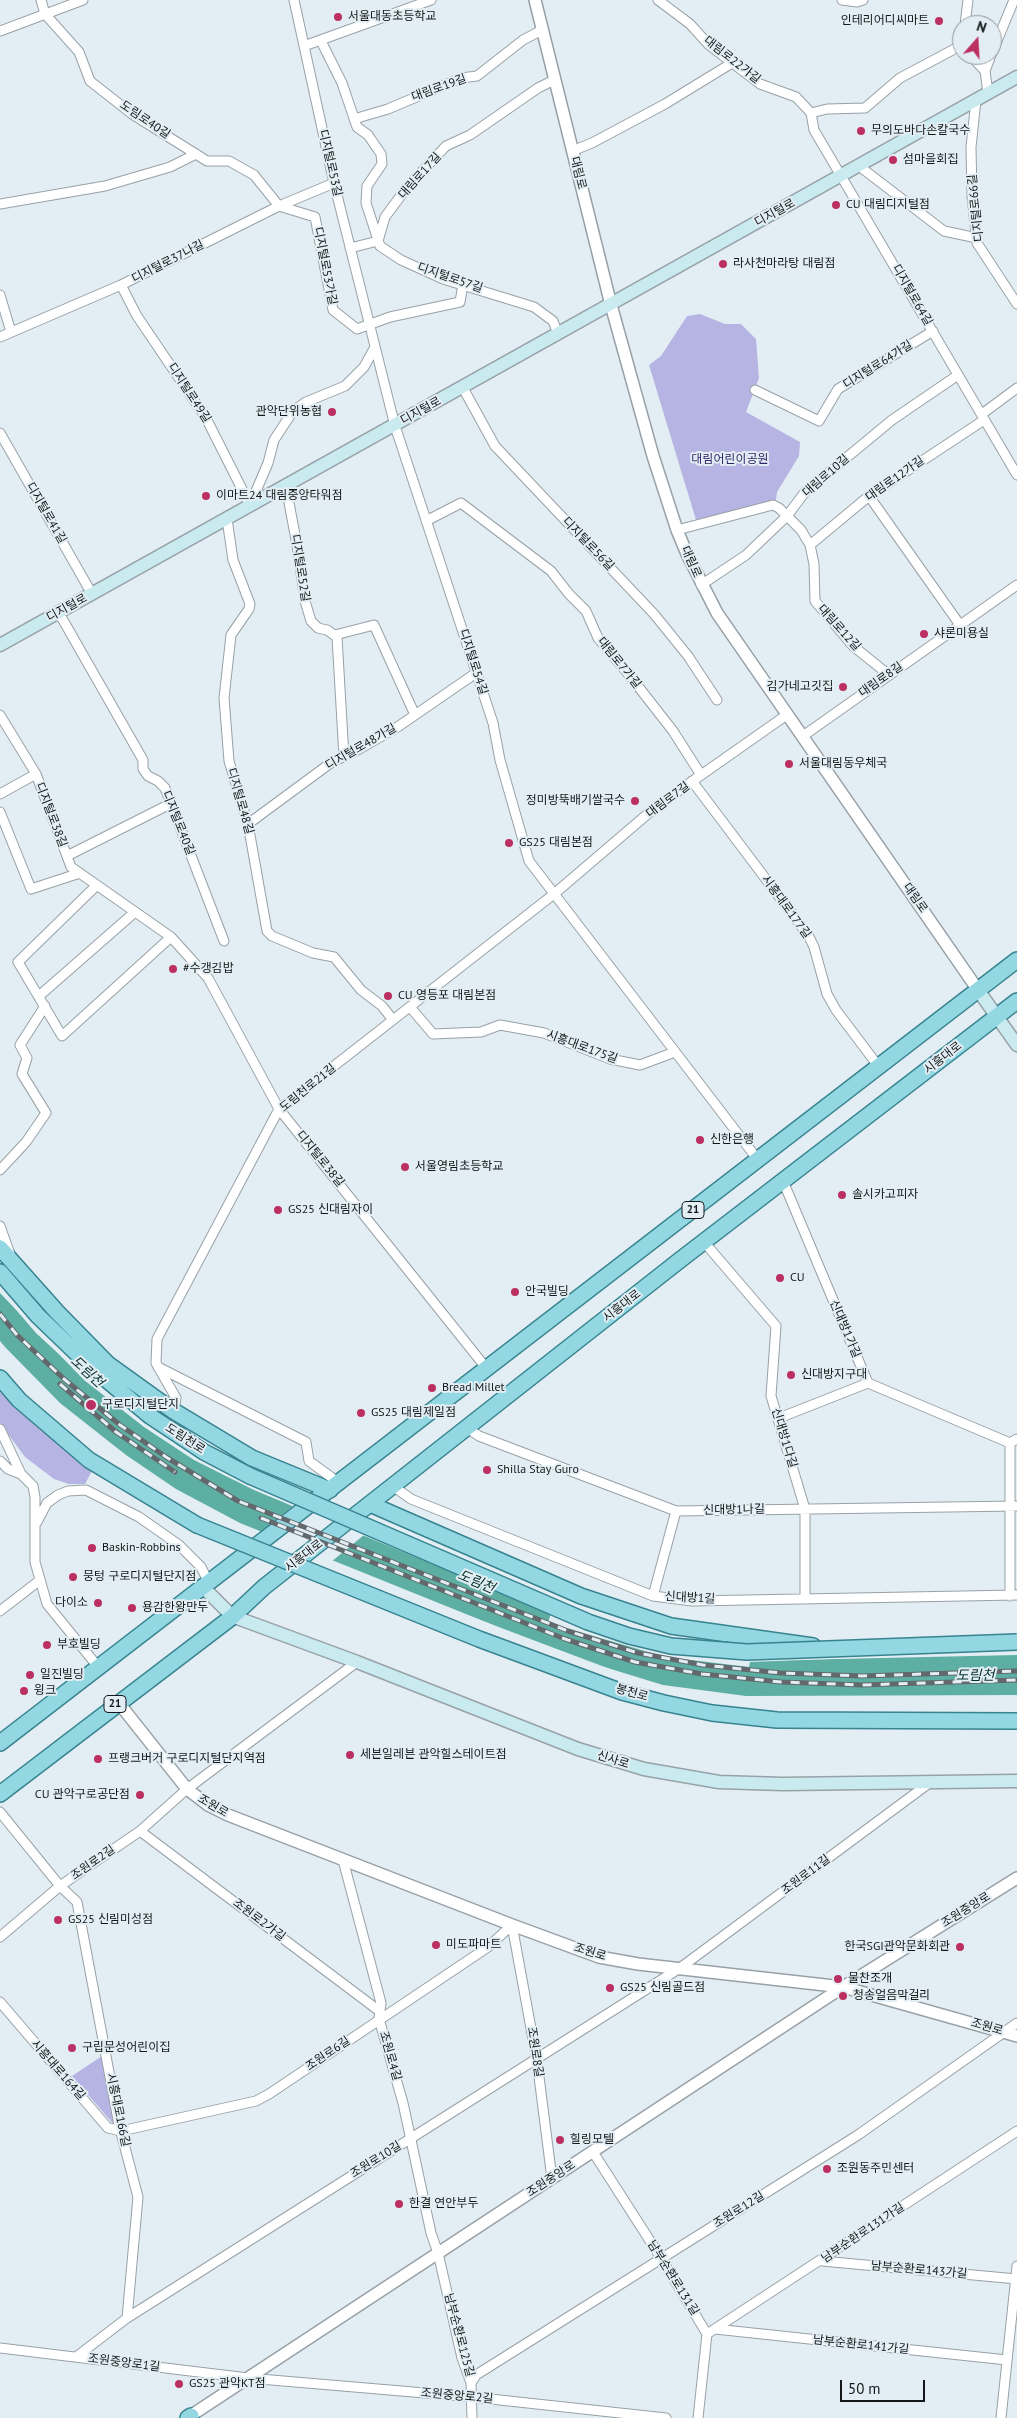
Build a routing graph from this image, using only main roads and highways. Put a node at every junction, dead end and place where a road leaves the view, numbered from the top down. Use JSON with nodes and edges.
{"nodes":[{"id":1,"x":1017,"y":77,"type":"edge"},
{"id":2,"x":0,"y":645,"type":"edge"},
{"id":3,"x":1017,"y":960,"type":"edge"},
{"id":4,"x":978,"y":990,"type":"junction"},
{"id":5,"x":1017,"y":1001,"type":"edge"},
{"id":6,"x":997,"y":1016,"type":"junction"},
{"id":7,"x":1017,"y":1045,"type":"edge"},
{"id":8,"x":0,"y":1248,"type":"edge"},
{"id":9,"x":0,"y":1272,"type":"edge"},
{"id":10,"x":0,"y":1378,"type":"edge"},
{"id":11,"x":331,"y":1489,"type":"junction"},
{"id":12,"x":370,"y":1504,"type":"junction"},
{"id":13,"x":206,"y":1586,"type":"junction"},
{"id":14,"x":232,"y":1616,"type":"junction"},
{"id":15,"x":1017,"y":1642,"type":"edge"},
{"id":16,"x":837,"y":1649,"type":"junction"},
{"id":17,"x":1017,"y":1721,"type":"edge"},
{"id":18,"x":0,"y":1744,"type":"edge"},
{"id":19,"x":1017,"y":1781,"type":"edge"},
{"id":20,"x":0,"y":1794,"type":"edge"}],
"edges":[{"from":1,"to":2,"type":"main road","name":"디지털로"},
{"from":3,"to":4,"type":"main road","number":"21"},
{"from":4,"to":6,"type":"main road","name":"대림로"},
{"from":4,"to":11,"type":"main road","number":"21"},
{"from":5,"to":6,"type":"main road","name":"시흥대로"},
{"from":6,"to":7,"type":"main road","name":"대림로"},
{"from":6,"to":12,"type":"main road","name":"시흥대로"},
{"from":8,"to":11,"type":"main road"},
{"from":9,"to":16,"type":"main road","name":"도림천로","bridge":true},
{"from":10,"to":17,"type":"main road","name":"봉천로","bridge":true},
{"from":11,"to":13,"type":"main road","number":"21","bridge":true},
{"from":12,"to":14,"type":"main road","name":"시흥대로","number":"21","bridge":true},
{"from":12,"to":16,"type":"main road","bridge":true},
{"from":13,"to":14,"type":"main road"},
{"from":13,"to":18,"type":"main road","number":"21"},
{"from":14,"to":19,"type":"main road","name":"신사로"},
{"from":14,"to":20,"type":"main road","name":"시흥대로","number":"21"},
{"from":15,"to":16,"type":"main road","bridge":true}]}
